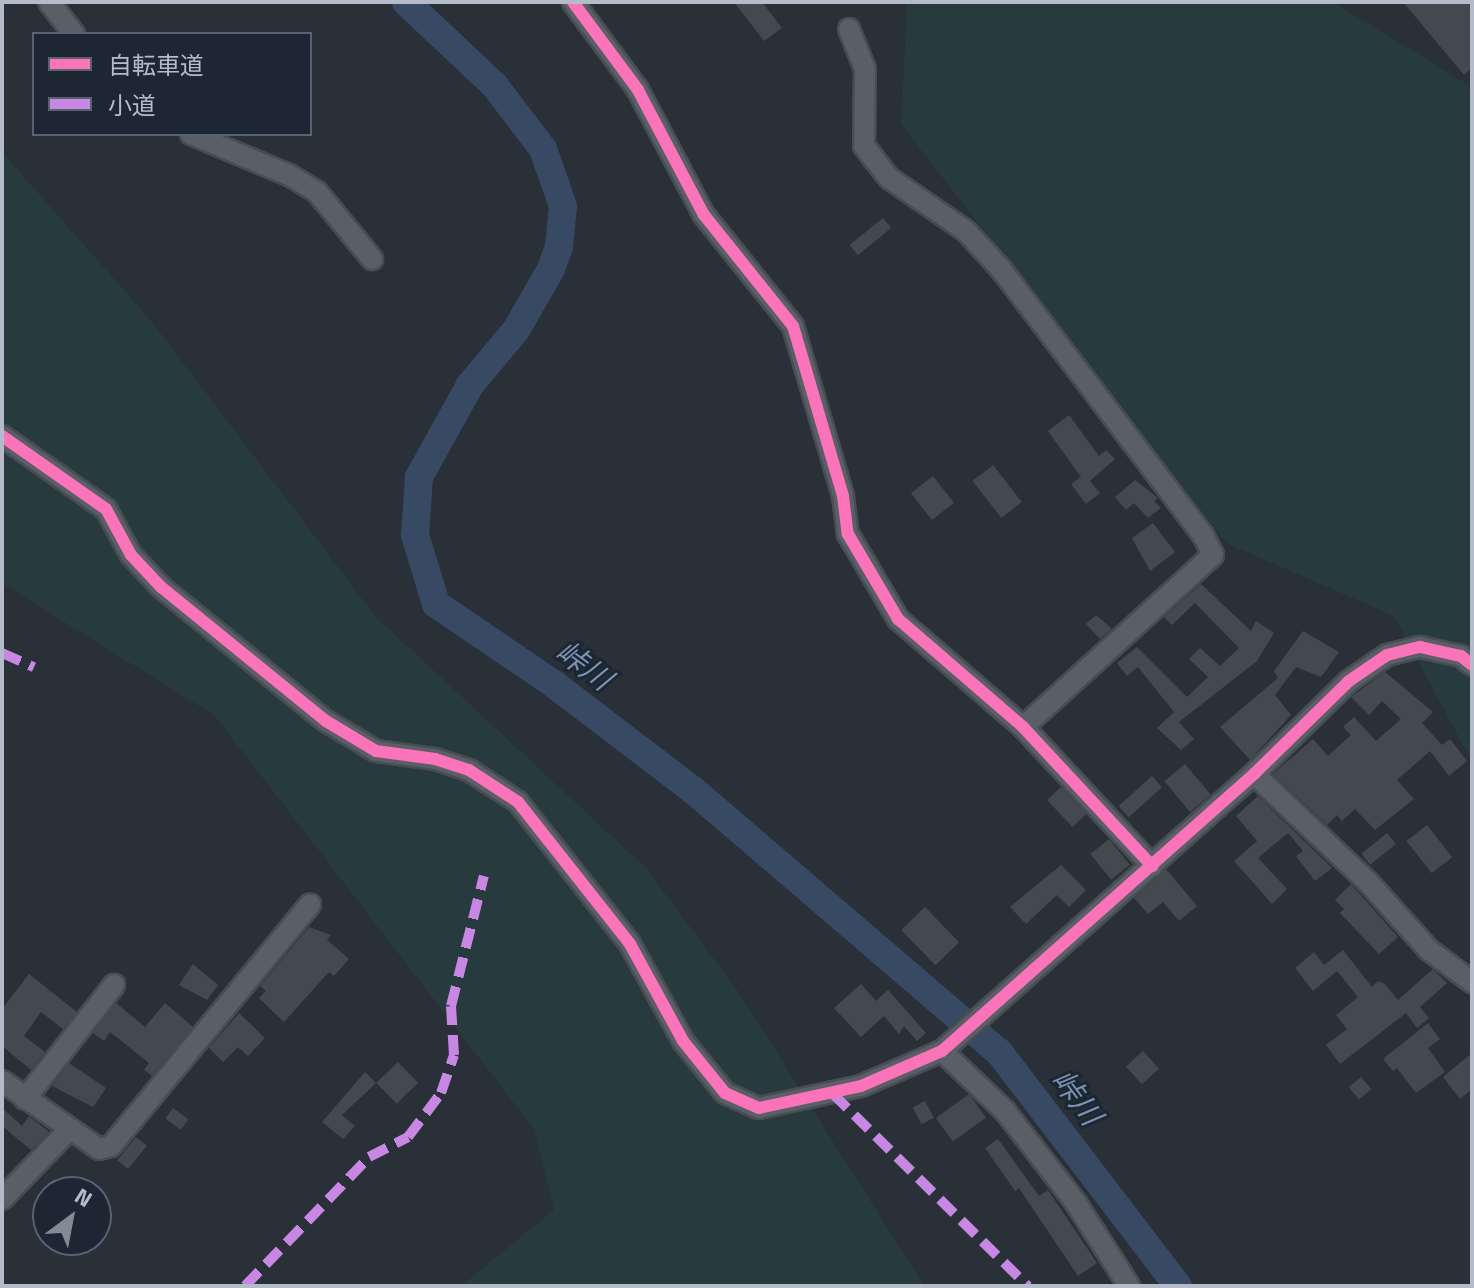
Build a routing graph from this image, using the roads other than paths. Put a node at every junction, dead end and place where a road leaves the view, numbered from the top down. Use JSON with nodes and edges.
{"nodes":[{"id":1,"x":49,"y":2,"type":"edge"},
{"id":2,"x":573,"y":2,"type":"edge"},
{"id":3,"x":849,"y":29,"type":"dead end"},
{"id":4,"x":72,"y":32,"type":"edge"},
{"id":5,"x":196,"y":136,"type":"edge"},
{"id":6,"x":372,"y":259,"type":"dead end"},
{"id":7,"x":2,"y":436,"type":"edge"},
{"id":8,"x":1472,"y":665,"type":"edge"},
{"id":9,"x":1023,"y":727,"type":"junction"},
{"id":10,"x":1254,"y":774,"type":"junction"},
{"id":11,"x":1152,"y":866,"type":"junction"},
{"id":12,"x":310,"y":905,"type":"dead end"},
{"id":13,"x":1472,"y":982,"type":"edge"},
{"id":14,"x":114,"y":985,"type":"dead end"},
{"id":15,"x":942,"y":1051,"type":"junction"},
{"id":16,"x":2,"y":1081,"type":"edge"},
{"id":17,"x":25,"y":1099,"type":"junction"},
{"id":18,"x":68,"y":1131,"type":"junction"},
{"id":19,"x":2,"y":1199,"type":"edge"},
{"id":20,"x":1129,"y":1286,"type":"edge"}],
"edges":[{"from":1,"to":4,"type":"street"},
{"from":2,"to":9,"type":"street"},
{"from":3,"to":9,"type":"street"},
{"from":5,"to":6,"type":"street"},
{"from":7,"to":15,"type":"street"},
{"from":8,"to":10,"type":"street"},
{"from":9,"to":11,"type":"street"},
{"from":10,"to":11,"type":"street"},
{"from":10,"to":13,"type":"street"},
{"from":11,"to":15,"type":"street"},
{"from":12,"to":18,"type":"street"},
{"from":14,"to":17,"type":"street"},
{"from":15,"to":20,"type":"street"},
{"from":16,"to":17,"type":"street"},
{"from":17,"to":18,"type":"street"},
{"from":18,"to":19,"type":"street"}]}
